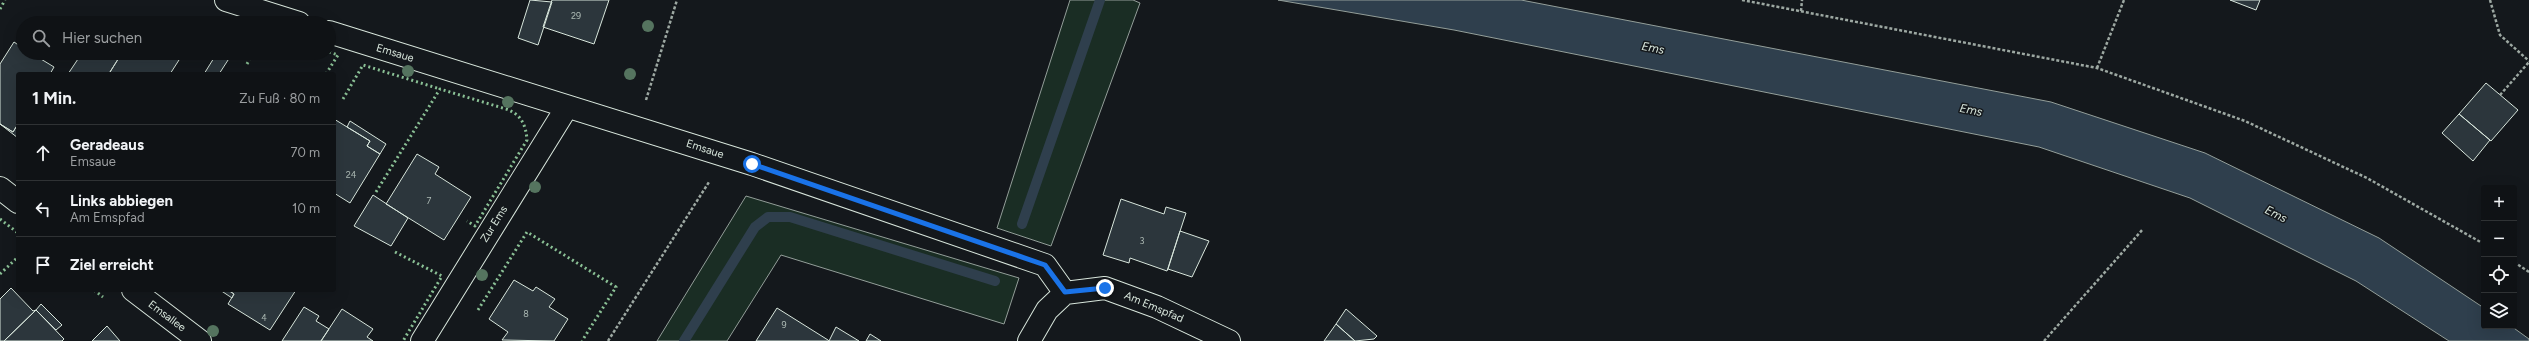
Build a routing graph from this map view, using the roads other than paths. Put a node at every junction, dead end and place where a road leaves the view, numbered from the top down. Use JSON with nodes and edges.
{"nodes":[{"id":1,"x":226,"y":0,"type":"edge"},
{"id":2,"x":277,"y":16,"type":"edge"},
{"id":3,"x":336,"y":34,"type":"edge"},
{"id":4,"x":567,"y":107,"type":"junction"},
{"id":5,"x":0,"y":188,"type":"edge"},
{"id":6,"x":16,"y":200,"type":"edge"},
{"id":7,"x":136,"y":292,"type":"edge"},
{"id":8,"x":1065,"y":292,"type":"junction"},
{"id":9,"x":200,"y":341,"type":"edge"},
{"id":10,"x":422,"y":341,"type":"edge"},
{"id":11,"x":1029,"y":341,"type":"edge"},
{"id":12,"x":1229,"y":341,"type":"edge"}],
"edges":[{"from":1,"to":2,"type":"street"},
{"from":3,"to":4,"type":"street","name":"Emsaue"},
{"from":4,"to":8,"type":"street","name":"Emsaue"},
{"from":4,"to":10,"type":"street","name":"Zur Ems"},
{"from":5,"to":6,"type":"street"},
{"from":7,"to":9,"type":"street","name":"Emsallee"},
{"from":8,"to":11,"type":"street"},
{"from":8,"to":12,"type":"street","name":"Am Emspfad"}]}
